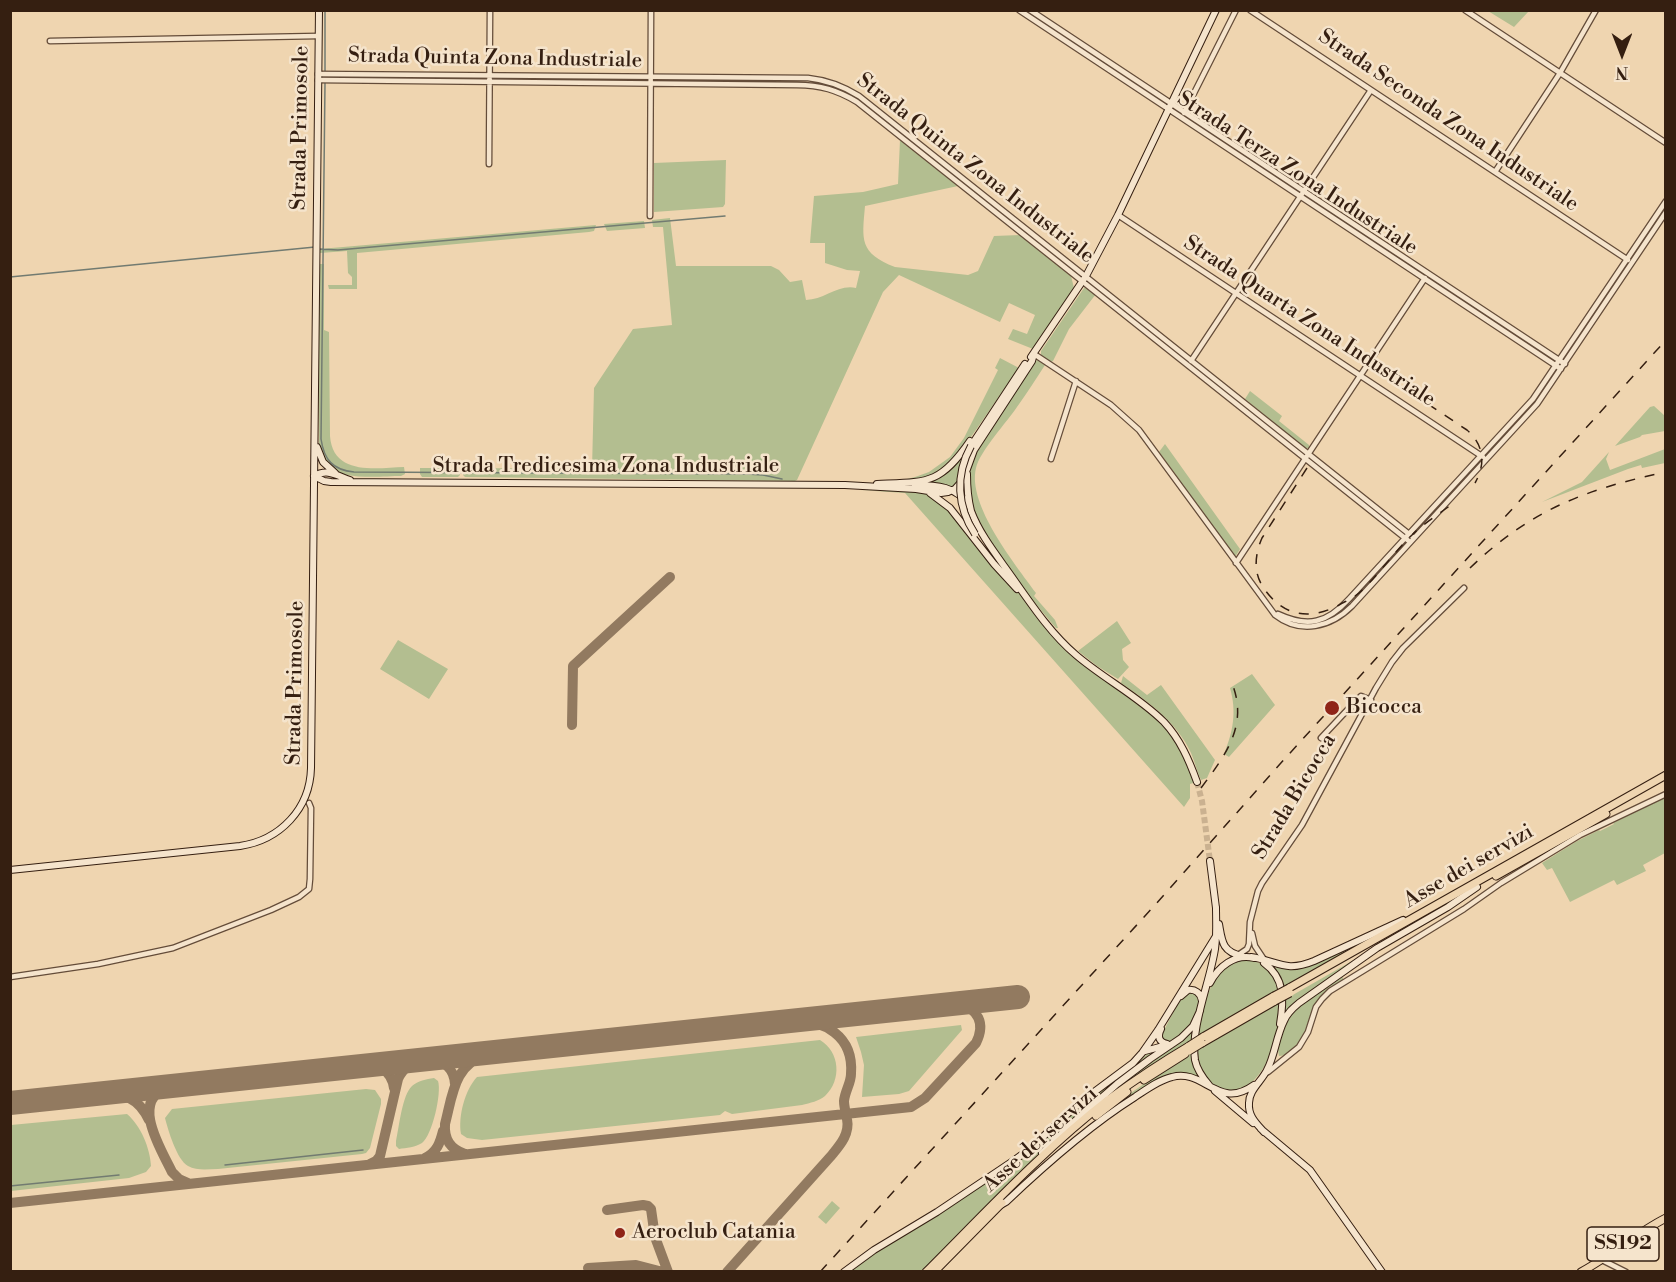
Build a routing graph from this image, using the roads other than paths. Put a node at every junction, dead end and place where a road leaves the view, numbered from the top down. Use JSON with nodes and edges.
{"nodes":[{"id":1,"x":319,"y":10,"type":"edge"},
{"id":2,"x":490,"y":10,"type":"edge"},
{"id":3,"x":651,"y":10,"type":"edge"},
{"id":4,"x":1018,"y":10,"type":"edge"},
{"id":5,"x":1030,"y":10,"type":"edge"},
{"id":6,"x":1216,"y":10,"type":"edge"},
{"id":7,"x":1236,"y":10,"type":"edge"},
{"id":8,"x":1250,"y":10,"type":"edge"},
{"id":9,"x":1465,"y":10,"type":"edge"},
{"id":10,"x":1596,"y":10,"type":"edge"},
{"id":11,"x":1050,"y":28,"type":"junction"},
{"id":12,"x":318,"y":36,"type":"junction"},
{"id":13,"x":50,"y":41,"type":"dead end"},
{"id":14,"x":1560,"y":73,"type":"junction"},
{"id":15,"x":330,"y":74,"type":"junction"},
{"id":16,"x":413,"y":74,"type":"junction"},
{"id":17,"x":489,"y":75,"type":"junction"},
{"id":18,"x":318,"y":77,"type":"junction"},
{"id":19,"x":651,"y":77,"type":"junction"},
{"id":20,"x":804,"y":78,"type":"junction"},
{"id":21,"x":814,"y":79,"type":"junction"},
{"id":22,"x":330,"y":80,"type":"junction"},
{"id":23,"x":413,"y":81,"type":"junction"},
{"id":24,"x":489,"y":82,"type":"junction"},
{"id":25,"x":650,"y":83,"type":"junction"},
{"id":26,"x":805,"y":85,"type":"junction"},
{"id":27,"x":813,"y":85,"type":"junction"},
{"id":28,"x":1371,"y":90,"type":"junction"},
{"id":29,"x":1170,"y":107,"type":"junction"},
{"id":30,"x":1184,"y":112,"type":"junction"},
{"id":31,"x":1215,"y":137,"type":"junction"},
{"id":32,"x":1665,"y":143,"type":"edge"},
{"id":33,"x":489,"y":164,"type":"dead end"},
{"id":34,"x":1495,"y":172,"type":"junction"},
{"id":35,"x":1304,"y":191,"type":"junction"},
{"id":36,"x":1301,"y":196,"type":"junction"},
{"id":37,"x":1665,"y":201,"type":"edge"},
{"id":38,"x":1665,"y":212,"type":"edge"},
{"id":39,"x":1118,"y":215,"type":"junction"},
{"id":40,"x":650,"y":216,"type":"dead end"},
{"id":41,"x":1360,"y":228,"type":"junction"},
{"id":42,"x":1356,"y":233,"type":"junction"},
{"id":43,"x":1629,"y":261,"type":"junction"},
{"id":44,"x":1071,"y":272,"type":"junction"},
{"id":45,"x":1426,"y":276,"type":"junction"},
{"id":46,"x":1084,"y":279,"type":"junction"},
{"id":47,"x":1075,"y":293,"type":"junction"},
{"id":48,"x":1236,"y":294,"type":"junction"},
{"id":49,"x":1034,"y":354,"type":"junction"},
{"id":50,"x":1192,"y":361,"type":"junction"},
{"id":51,"x":1561,"y":365,"type":"junction"},
{"id":52,"x":1188,"y":366,"type":"junction"},
{"id":53,"x":1361,"y":375,"type":"junction"},
{"id":54,"x":1211,"y":376,"type":"junction"},
{"id":55,"x":1076,"y":381,"type":"junction"},
{"id":56,"x":1207,"y":381,"type":"junction"},
{"id":57,"x":1006,"y":393,"type":"junction"},
{"id":58,"x":315,"y":429,"type":"junction"},
{"id":59,"x":1307,"y":457,"type":"junction"},
{"id":60,"x":1484,"y":458,"type":"junction"},
{"id":61,"x":1051,"y":459,"type":"dead end"},
{"id":62,"x":968,"y":465,"type":"junction"},
{"id":63,"x":334,"y":473,"type":"junction"},
{"id":64,"x":314,"y":476,"type":"junction"},
{"id":65,"x":352,"y":481,"type":"junction"},
{"id":66,"x":331,"y":482,"type":"junction"},
{"id":67,"x":879,"y":484,"type":"junction"},
{"id":68,"x":859,"y":486,"type":"junction"},
{"id":69,"x":923,"y":490,"type":"junction"},
{"id":70,"x":952,"y":490,"type":"junction"},
{"id":71,"x":314,"y":498,"type":"junction"},
{"id":72,"x":971,"y":509,"type":"junction"},
{"id":73,"x":1409,"y":538,"type":"junction"},
{"id":74,"x":1236,"y":563,"type":"junction"},
{"id":75,"x":1464,"y":588,"type":"dead end"},
{"id":76,"x":1019,"y":590,"type":"junction"},
{"id":77,"x":1028,"y":600,"type":"junction"},
{"id":78,"x":1371,"y":699,"type":"junction"},
{"id":79,"x":1352,"y":705,"type":"junction"},
{"id":80,"x":1364,"y":711,"type":"junction"},
{"id":81,"x":1321,"y":738,"type":"dead end"},
{"id":82,"x":1665,"y":775,"type":"edge"},
{"id":83,"x":1665,"y":780,"type":"edge"},
{"id":84,"x":1197,"y":782,"type":"tunnel mouth"},
{"id":85,"x":1665,"y":794,"type":"edge"},
{"id":86,"x":309,"y":804,"type":"dead end"},
{"id":87,"x":1210,"y":861,"type":"tunnel mouth"},
{"id":88,"x":10,"y":870,"type":"edge"},
{"id":89,"x":1477,"y":887,"type":"junction"},
{"id":90,"x":1441,"y":902,"type":"junction"},
{"id":91,"x":1216,"y":907,"type":"junction"},
{"id":92,"x":1251,"y":916,"type":"junction"},
{"id":93,"x":1216,"y":936,"type":"junction"},
{"id":94,"x":1244,"y":957,"type":"junction"},
{"id":95,"x":1264,"y":960,"type":"junction"},
{"id":96,"x":1269,"y":967,"type":"junction"},
{"id":97,"x":10,"y":977,"type":"edge"},
{"id":98,"x":1289,"y":990,"type":"junction"},
{"id":99,"x":1204,"y":994,"type":"junction"},
{"id":100,"x":1177,"y":1000,"type":"junction"},
{"id":101,"x":1202,"y":1003,"type":"junction"},
{"id":102,"x":1200,"y":1011,"type":"junction"},
{"id":103,"x":1168,"y":1015,"type":"junction"},
{"id":104,"x":1279,"y":1034,"type":"junction"},
{"id":105,"x":1171,"y":1044,"type":"junction"},
{"id":106,"x":1189,"y":1048,"type":"junction"},
{"id":107,"x":1142,"y":1053,"type":"junction"},
{"id":108,"x":1274,"y":1053,"type":"junction"},
{"id":109,"x":1292,"y":1054,"type":"junction"},
{"id":110,"x":1262,"y":1077,"type":"junction"},
{"id":111,"x":1211,"y":1088,"type":"junction"},
{"id":112,"x":1264,"y":1132,"type":"junction"},
{"id":113,"x":999,"y":1206,"type":"junction"},
{"id":114,"x":984,"y":1214,"type":"junction"},
{"id":115,"x":1665,"y":1218,"type":"edge"},
{"id":116,"x":1602,"y":1260,"type":"junction"},
{"id":117,"x":844,"y":1272,"type":"edge"},
{"id":118,"x":926,"y":1272,"type":"edge"},
{"id":119,"x":934,"y":1272,"type":"edge"},
{"id":120,"x":1382,"y":1272,"type":"edge"},
{"id":121,"x":1581,"y":1272,"type":"edge"},
{"id":122,"x":1626,"y":1272,"type":"edge"}],
"edges":[{"from":1,"to":12,"type":"main road","name":"Strada Primosole"},
{"from":2,"to":17,"type":"street"},
{"from":3,"to":19,"type":"street"},
{"from":4,"to":11,"type":"street","name":"Strada Terza Zona Industriale"},
{"from":5,"to":11,"type":"street","name":"Strada Terza Zona Industriale"},
{"from":6,"to":29,"type":"main road"},
{"from":7,"to":30,"type":"street"},
{"from":8,"to":28,"type":"street","name":"Strada Seconda Zona Industriale"},
{"from":9,"to":14,"type":"street"},
{"from":10,"to":14,"type":"street"},
{"from":11,"to":29,"type":"street","name":"Strada Terza Zona Industriale"},
{"from":12,"to":13,"type":"street"},
{"from":12,"to":18,"type":"main road","name":"Strada Primosole"},
{"from":14,"to":32,"type":"street"},
{"from":14,"to":34,"type":"street"},
{"from":15,"to":16,"type":"street","name":"Strada Quinta Zona Industriale"},
{"from":15,"to":18,"type":"street","name":"Strada Quinta Zona Industriale"},
{"from":15,"to":22,"type":"street"},
{"from":16,"to":17,"type":"street","name":"Strada Quinta Zona Industriale"},
{"from":16,"to":23,"type":"street"},
{"from":17,"to":19,"type":"street","name":"Strada Quinta Zona Industriale"},
{"from":17,"to":24,"type":"street"},
{"from":18,"to":22,"type":"street","name":"Strada Quinta Zona Industriale"},
{"from":18,"to":58,"type":"main road","name":"Strada Primosole"},
{"from":19,"to":20,"type":"street","name":"Strada Quinta Zona Industriale"},
{"from":19,"to":25,"type":"street"},
{"from":20,"to":21,"type":"street","name":"Strada Quinta Zona Industriale"},
{"from":20,"to":26,"type":"street"},
{"from":21,"to":27,"type":"street"},
{"from":21,"to":46,"type":"street","name":"Strada Quinta Zona Industriale"},
{"from":22,"to":23,"type":"street","name":"Strada Quinta Zona Industriale"},
{"from":23,"to":24,"type":"street","name":"Strada Quinta Zona Industriale"},
{"from":24,"to":25,"type":"street","name":"Strada Quinta Zona Industriale"},
{"from":24,"to":33,"type":"street"},
{"from":25,"to":26,"type":"street","name":"Strada Quinta Zona Industriale"},
{"from":25,"to":40,"type":"street"},
{"from":26,"to":27,"type":"street","name":"Strada Quinta Zona Industriale"},
{"from":27,"to":44,"type":"street","name":"Strada Quinta Zona Industriale"},
{"from":28,"to":34,"type":"street","name":"Strada Seconda Zona Industriale"},
{"from":28,"to":35,"type":"street"},
{"from":29,"to":30,"type":"street","name":"Strada Terza Zona Industriale"},
{"from":29,"to":31,"type":"street","name":"Strada Terza Zona Industriale"},
{"from":29,"to":39,"type":"main road"},
{"from":30,"to":31,"type":"street","name":"Strada Terza Zona Industriale"},
{"from":31,"to":35,"type":"street","name":"Strada Terza Zona Industriale"},
{"from":31,"to":36,"type":"street","name":"Strada Terza Zona Industriale"},
{"from":34,"to":43,"type":"street","name":"Strada Seconda Zona Industriale"},
{"from":35,"to":36,"type":"street"},
{"from":35,"to":41,"type":"street","name":"Strada Terza Zona Industriale"},
{"from":36,"to":42,"type":"street","name":"Strada Terza Zona Industriale"},
{"from":36,"to":48,"type":"street"},
{"from":37,"to":43,"type":"street"},
{"from":38,"to":43,"type":"street"},
{"from":39,"to":46,"type":"main road"},
{"from":39,"to":48,"type":"street","name":"Strada Quarta Zona Industriale"},
{"from":41,"to":42,"type":"street"},
{"from":41,"to":45,"type":"street","name":"Strada Terza Zona Industriale"},
{"from":42,"to":45,"type":"street","name":"Strada Terza Zona Industriale"},
{"from":43,"to":51,"type":"street"},
{"from":44,"to":46,"type":"street","name":"Strada Quinta Zona Industriale"},
{"from":44,"to":47,"type":"street"},
{"from":45,"to":51,"type":"street","name":"Strada Terza Zona Industriale"},
{"from":45,"to":53,"type":"street"},
{"from":46,"to":47,"type":"main road"},
{"from":46,"to":50,"type":"street","name":"Strada Quinta Zona Industriale"},
{"from":46,"to":52,"type":"street","name":"Strada Quinta Zona Industriale"},
{"from":47,"to":49,"type":"main road"},
{"from":48,"to":50,"type":"street"},
{"from":48,"to":53,"type":"street","name":"Strada Quarta Zona Industriale"},
{"from":49,"to":55,"type":"street"},
{"from":49,"to":57,"type":"main road"},
{"from":49,"to":62,"type":"main road"},
{"from":50,"to":52,"type":"street"},
{"from":50,"to":54,"type":"street","name":"Strada Quinta Zona Industriale"},
{"from":51,"to":60,"type":"street"},
{"from":52,"to":56,"type":"street","name":"Strada Quinta Zona Industriale"},
{"from":53,"to":59,"type":"street"},
{"from":53,"to":60,"type":"street","name":"Strada Quarta Zona Industriale"},
{"from":54,"to":56,"type":"street"},
{"from":54,"to":59,"type":"street","name":"Strada Quinta Zona Industriale"},
{"from":55,"to":61,"type":"street"},
{"from":55,"to":74,"type":"street"},
{"from":56,"to":59,"type":"street","name":"Strada Quinta Zona Industriale"},
{"from":57,"to":67,"type":"main road"},
{"from":57,"to":76,"type":"main road","bridge":true},
{"from":58,"to":63,"type":"main road"},
{"from":58,"to":64,"type":"main road","name":"Strada Primosole"},
{"from":59,"to":73,"type":"street","name":"Strada Quinta Zona Industriale"},
{"from":59,"to":74,"type":"street"},
{"from":60,"to":73,"type":"street"},
{"from":62,"to":70,"type":"main road"},
{"from":62,"to":72,"type":"main road"},
{"from":63,"to":64,"type":"main road"},
{"from":63,"to":65,"type":"main road"},
{"from":64,"to":66,"type":"main road"},
{"from":64,"to":71,"type":"main road","name":"Strada Primosole"},
{"from":65,"to":66,"type":"main road","name":"Strada Tredicesima Zona Industriale"},
{"from":65,"to":68,"type":"main road","name":"Strada Tredicesima Zona Industriale"},
{"from":66,"to":71,"type":"main road"},
{"from":67,"to":68,"type":"main road"},
{"from":67,"to":70,"type":"main road"},
{"from":68,"to":69,"type":"main road"},
{"from":69,"to":70,"type":"main road"},
{"from":69,"to":76,"type":"main road"},
{"from":70,"to":72,"type":"main road"},
{"from":71,"to":88,"type":"main road","name":"Strada Primosole"},
{"from":72,"to":77,"type":"main road"},
{"from":73,"to":74,"type":"street"},
{"from":75,"to":78,"type":"street","name":"Strada Bicocca"},
{"from":76,"to":77,"type":"main road"},
{"from":77,"to":84,"type":"main road"},
{"from":78,"to":79,"type":"street"},
{"from":78,"to":80,"type":"street","name":"Strada Bicocca"},
{"from":79,"to":80,"type":"street"},
{"from":79,"to":81,"type":"street"},
{"from":80,"to":92,"type":"street","name":"Strada Bicocca"},
{"from":82,"to":90,"type":"main road","name":"Asse dei servizi"},
{"from":83,"to":89,"type":"main road","name":"Asse dei servizi"},
{"from":85,"to":109,"type":"street"},
{"from":86,"to":97,"type":"street"},
{"from":87,"to":91,"type":"main road"},
{"from":89,"to":98,"type":"main road","name":"Asse dei servizi"},
{"from":89,"to":104,"type":"main road"},
{"from":90,"to":95,"type":"main road"},
{"from":90,"to":98,"type":"main road","name":"Asse dei servizi"},
{"from":91,"to":93,"type":"main road"},
{"from":91,"to":94,"type":"main road"},
{"from":92,"to":94,"type":"street","name":"Strada Bicocca"},
{"from":92,"to":95,"type":"street"},
{"from":93,"to":99,"type":"main road"},
{"from":93,"to":100,"type":"main road"},
{"from":94,"to":95,"type":"main road"},
{"from":94,"to":96,"type":"main road"},
{"from":94,"to":99,"type":"main road"},
{"from":95,"to":96,"type":"street"},
{"from":96,"to":104,"type":"main road"},
{"from":98,"to":106,"type":"main road","bridge":true},
{"from":99,"to":101,"type":"main road"},
{"from":100,"to":101,"type":"main road"},
{"from":100,"to":103,"type":"main road"},
{"from":101,"to":102,"type":"main road"},
{"from":102,"to":105,"type":"main road"},
{"from":102,"to":111,"type":"main road"},
{"from":103,"to":105,"type":"main road"},
{"from":103,"to":107,"type":"main road"},
{"from":104,"to":108,"type":"main road"},
{"from":105,"to":107,"type":"main road"},
{"from":105,"to":114,"type":"main road"},
{"from":106,"to":113,"type":"main road","name":"Asse dei servizi"},
{"from":106,"to":114,"type":"main road","name":"Asse dei servizi"},
{"from":107,"to":117,"type":"main road"},
{"from":108,"to":109,"type":"street"},
{"from":108,"to":110,"type":"main road"},
{"from":109,"to":110,"type":"street"},
{"from":110,"to":111,"type":"main road"},
{"from":110,"to":112,"type":"main road"},
{"from":111,"to":112,"type":"main road"},
{"from":111,"to":113,"type":"main road"},
{"from":112,"to":120,"type":"main road"},
{"from":113,"to":119,"type":"main road","name":"Asse dei servizi"},
{"from":114,"to":118,"type":"main road","name":"Asse dei servizi"},
{"from":115,"to":116,"type":"main road","number":"SS192"},
{"from":116,"to":121,"type":"main road","number":"SS192"},
{"from":116,"to":122,"type":"street"}]}
